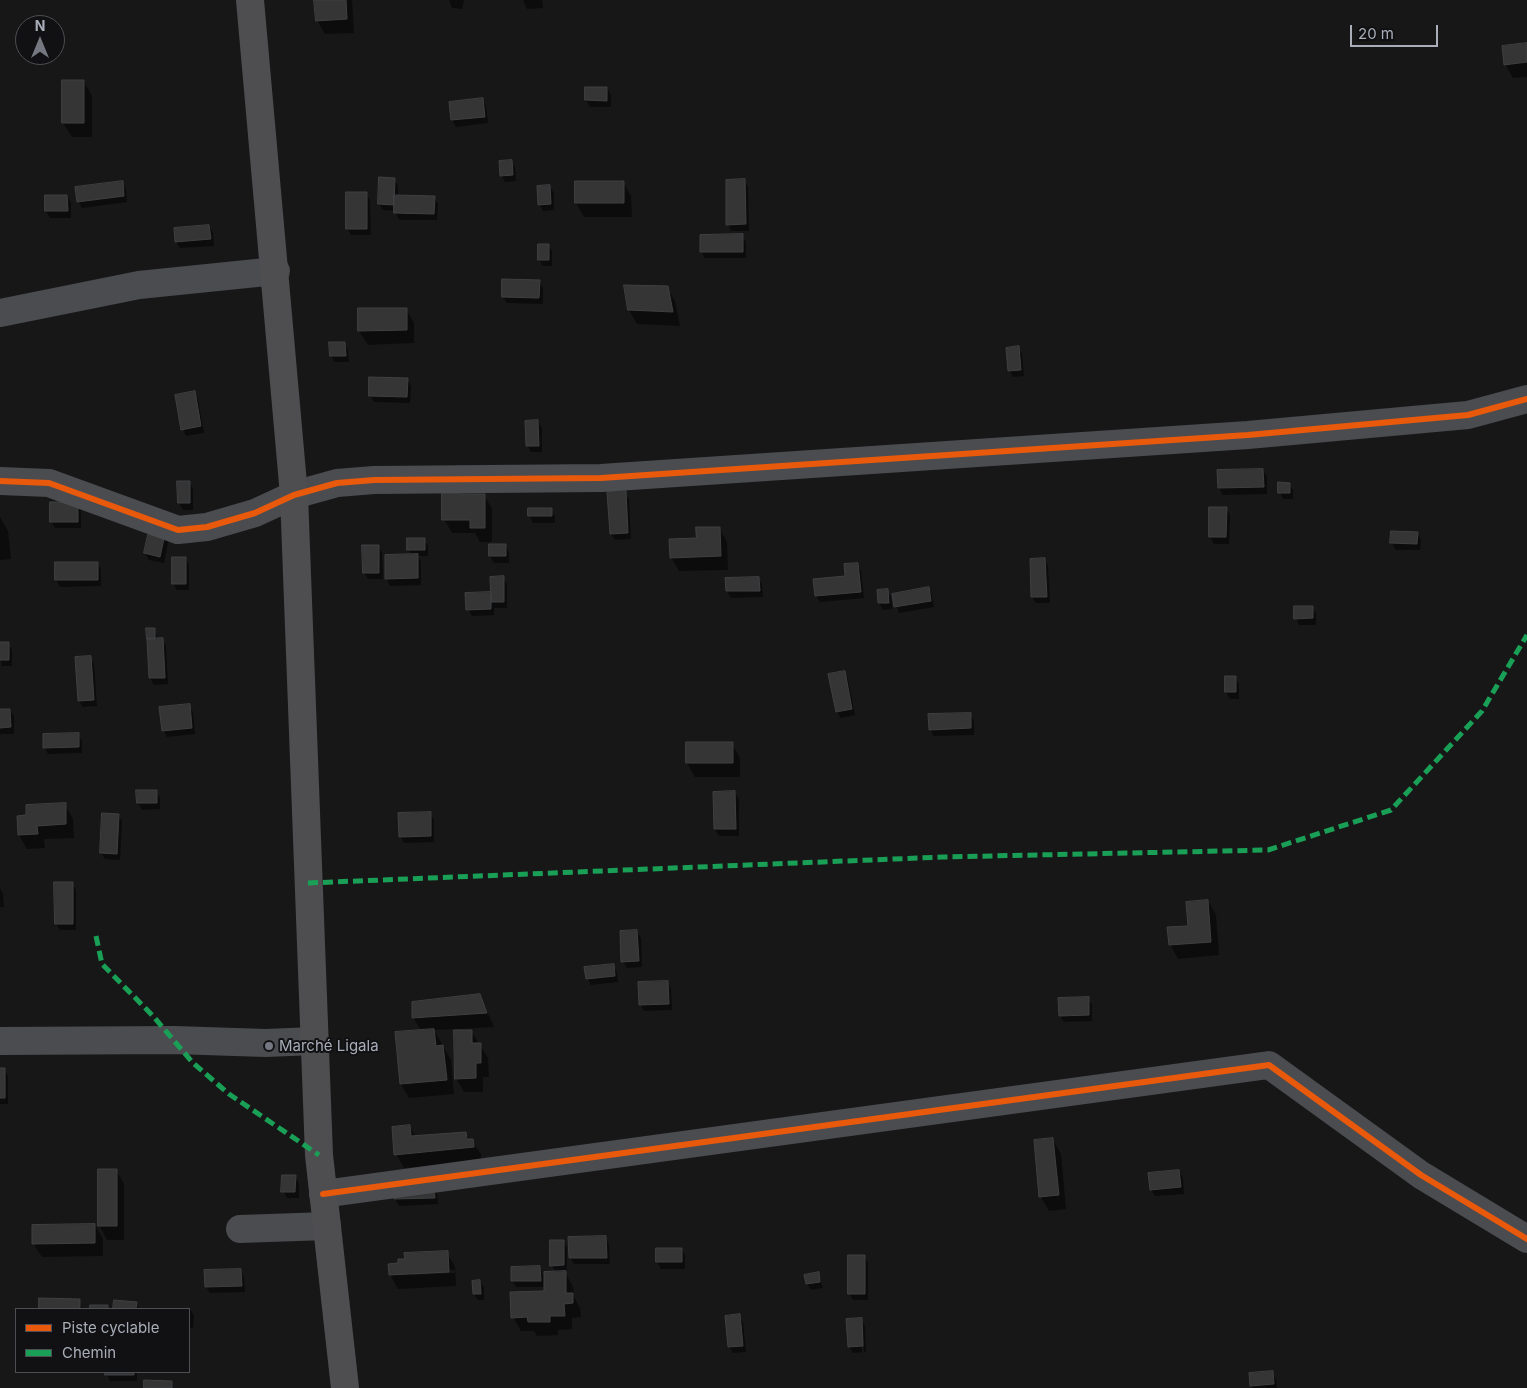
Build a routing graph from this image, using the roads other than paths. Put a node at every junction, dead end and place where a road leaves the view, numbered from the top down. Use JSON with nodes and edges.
{"nodes":[{"id":1,"x":250,"y":0,"type":"edge"},
{"id":2,"x":276,"y":271,"type":"junction"},
{"id":3,"x":0,"y":313,"type":"edge"},
{"id":4,"x":1527,"y":398,"type":"edge"},
{"id":5,"x":0,"y":481,"type":"edge"},
{"id":6,"x":294,"y":495,"type":"junction"},
{"id":7,"x":0,"y":1041,"type":"edge"},
{"id":8,"x":314,"y":1041,"type":"junction"},
{"id":9,"x":324,"y":1194,"type":"junction"},
{"id":10,"x":327,"y":1226,"type":"junction"},
{"id":11,"x":240,"y":1229,"type":"dead end"},
{"id":12,"x":1527,"y":1239,"type":"edge"},
{"id":13,"x":345,"y":1388,"type":"edge"}],
"edges":[{"from":1,"to":2,"type":"highway"},
{"from":2,"to":3,"type":"street"},
{"from":2,"to":6,"type":"highway"},
{"from":4,"to":6,"type":"street"},
{"from":5,"to":6,"type":"street"},
{"from":6,"to":8,"type":"highway"},
{"from":7,"to":8,"type":"street"},
{"from":8,"to":9,"type":"highway"},
{"from":9,"to":10,"type":"highway"},
{"from":9,"to":12,"type":"street"},
{"from":10,"to":11,"type":"street"},
{"from":10,"to":13,"type":"highway"}]}
